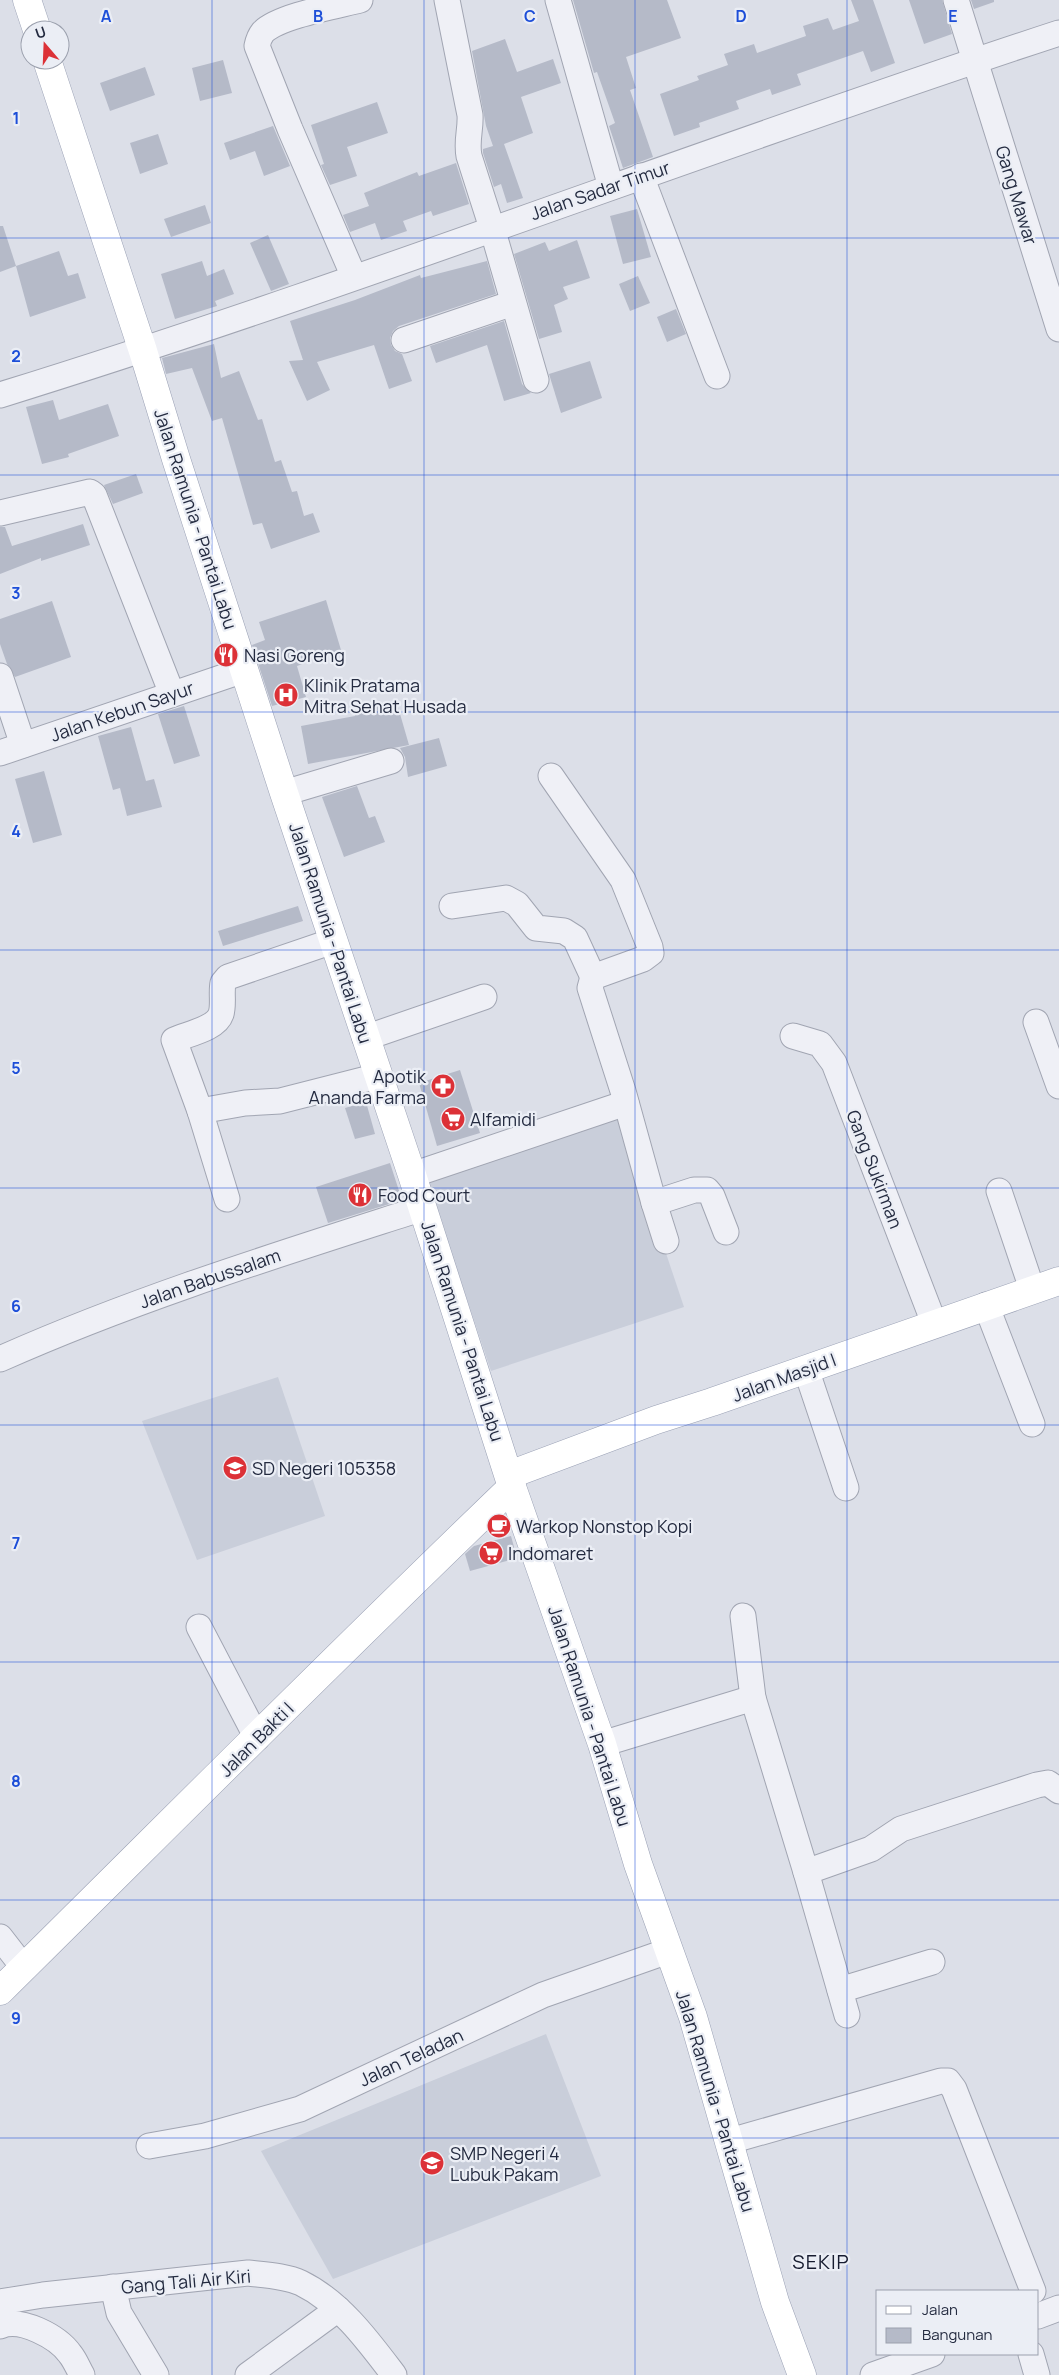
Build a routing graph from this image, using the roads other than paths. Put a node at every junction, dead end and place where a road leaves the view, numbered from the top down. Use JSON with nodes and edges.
{"nodes":[{"id":1,"x":27,"y":0,"type":"edge"},
{"id":2,"x":360,"y":0,"type":"edge"},
{"id":3,"x":446,"y":0,"type":"edge"},
{"id":4,"x":558,"y":0,"type":"edge"},
{"id":5,"x":956,"y":0,"type":"edge"},
{"id":6,"x":34,"y":20,"type":"edge"},
{"id":7,"x":1059,"y":33,"type":"edge"},
{"id":8,"x":975,"y":61,"type":"junction"},
{"id":9,"x":50,"y":70,"type":"edge"},
{"id":10,"x":642,"y":176,"type":"junction"},
{"id":11,"x":611,"y":186,"type":"junction"},
{"id":12,"x":492,"y":228,"type":"junction"},
{"id":13,"x":354,"y":277,"type":"junction"},
{"id":14,"x":512,"y":303,"type":"junction"},
{"id":15,"x":1059,"y":328,"type":"edge"},
{"id":16,"x":404,"y":340,"type":"dead end"},
{"id":17,"x":143,"y":351,"type":"junction"},
{"id":18,"x":717,"y":376,"type":"dead end"},
{"id":19,"x":536,"y":380,"type":"dead end"},
{"id":20,"x":0,"y":395,"type":"edge"},
{"id":21,"x":0,"y":513,"type":"edge"},
{"id":22,"x":244,"y":670,"type":"junction"},
{"id":23,"x":0,"y":676,"type":"edge"},
{"id":24,"x":172,"y":694,"type":"junction"},
{"id":25,"x":11,"y":749,"type":"edge"},
{"id":26,"x":391,"y":761,"type":"dead end"},
{"id":27,"x":552,"y":776,"type":"dead end"},
{"id":28,"x":284,"y":793,"type":"junction"},
{"id":29,"x":452,"y":906,"type":"dead end"},
{"id":30,"x":333,"y":941,"type":"junction"},
{"id":31,"x":593,"y":976,"type":"junction"},
{"id":32,"x":484,"y":997,"type":"dead end"},
{"id":33,"x":1036,"y":1022,"type":"dead end"},
{"id":34,"x":793,"y":1036,"type":"dead end"},
{"id":35,"x":366,"y":1038,"type":"junction"},
{"id":36,"x":378,"y":1076,"type":"junction"},
{"id":37,"x":1059,"y":1086,"type":"edge"},
{"id":38,"x":626,"y":1103,"type":"junction"},
{"id":39,"x":200,"y":1111,"type":"junction"},
{"id":40,"x":412,"y":1175,"type":"junction"},
{"id":41,"x":999,"y":1191,"type":"dead end"},
{"id":42,"x":228,"y":1199,"type":"dead end"},
{"id":43,"x":654,"y":1203,"type":"junction"},
{"id":44,"x":423,"y":1208,"type":"junction"},
{"id":45,"x":726,"y":1232,"type":"dead end"},
{"id":46,"x":666,"y":1241,"type":"dead end"},
{"id":47,"x":1059,"y":1280,"type":"edge"},
{"id":48,"x":1032,"y":1289,"type":"junction"},
{"id":49,"x":986,"y":1305,"type":"junction"},
{"id":50,"x":934,"y":1323,"type":"junction"},
{"id":51,"x":0,"y":1359,"type":"edge"},
{"id":52,"x":806,"y":1368,"type":"junction"},
{"id":53,"x":1032,"y":1424,"type":"dead end"},
{"id":54,"x":511,"y":1481,"type":"junction"},
{"id":55,"x":846,"y":1488,"type":"dead end"},
{"id":56,"x":743,"y":1616,"type":"dead end"},
{"id":57,"x":199,"y":1627,"type":"dead end"},
{"id":58,"x":753,"y":1698,"type":"junction"},
{"id":59,"x":257,"y":1738,"type":"junction"},
{"id":60,"x":602,"y":1744,"type":"junction"},
{"id":61,"x":1059,"y":1792,"type":"edge"},
{"id":62,"x":806,"y":1872,"type":"junction"},
{"id":63,"x":0,"y":1937,"type":"edge"},
{"id":64,"x":668,"y":1951,"type":"junction"},
{"id":65,"x":932,"y":1962,"type":"dead end"},
{"id":66,"x":24,"y":1968,"type":"junction"},
{"id":67,"x":840,"y":1990,"type":"junction"},
{"id":68,"x":0,"y":1991,"type":"edge"},
{"id":69,"x":847,"y":2015,"type":"dead end"},
{"id":70,"x":730,"y":2141,"type":"junction"},
{"id":71,"x":149,"y":2146,"type":"dead end"},
{"id":72,"x":1033,"y":2290,"type":"edge"},
{"id":73,"x":114,"y":2293,"type":"junction"},
{"id":74,"x":0,"y":2302,"type":"edge"},
{"id":75,"x":338,"y":2309,"type":"junction"},
{"id":76,"x":0,"y":2326,"type":"edge"},
{"id":77,"x":929,"y":2355,"type":"edge"},
{"id":78,"x":1032,"y":2355,"type":"edge"},
{"id":79,"x":82,"y":2375,"type":"edge"},
{"id":80,"x":156,"y":2375,"type":"edge"},
{"id":81,"x":248,"y":2375,"type":"edge"},
{"id":82,"x":394,"y":2375,"type":"edge"},
{"id":83,"x":802,"y":2375,"type":"edge"},
{"id":84,"x":873,"y":2375,"type":"edge"},
{"id":85,"x":1037,"y":2375,"type":"edge"}],
"edges":[{"from":1,"to":6,"type":"main road"},
{"from":2,"to":13,"type":"street"},
{"from":3,"to":12,"type":"street"},
{"from":4,"to":11,"type":"street"},
{"from":5,"to":8,"type":"street","name":"Gang Mawar"},
{"from":7,"to":8,"type":"street","name":"Jalan Sadar Timur"},
{"from":8,"to":10,"type":"street","name":"Jalan Sadar Timur"},
{"from":8,"to":15,"type":"street","name":"Gang Mawar"},
{"from":9,"to":17,"type":"main road","name":"Jalan Ramunia - Pantai Labu"},
{"from":10,"to":11,"type":"street","name":"Jalan Sadar Timur"},
{"from":10,"to":18,"type":"street"},
{"from":11,"to":12,"type":"street","name":"Jalan Sadar Timur"},
{"from":12,"to":13,"type":"street","name":"Jalan Sadar Timur"},
{"from":12,"to":14,"type":"street"},
{"from":13,"to":17,"type":"street","name":"Jalan Sadar Timur"},
{"from":14,"to":16,"type":"street"},
{"from":14,"to":19,"type":"street"},
{"from":17,"to":20,"type":"street","name":"Jalan Sadar Timur"},
{"from":17,"to":22,"type":"main road","name":"Jalan Ramunia - Pantai Labu"},
{"from":21,"to":24,"type":"street"},
{"from":22,"to":24,"type":"street","name":"Jalan Kebun Sayur"},
{"from":22,"to":28,"type":"main road","name":"Jalan Ramunia - Pantai Labu"},
{"from":23,"to":25,"type":"street"},
{"from":24,"to":25,"type":"street","name":"Jalan Kebun Sayur"},
{"from":26,"to":28,"type":"street"},
{"from":27,"to":31,"type":"street"},
{"from":28,"to":30,"type":"main road","name":"Jalan Ramunia - Pantai Labu"},
{"from":29,"to":31,"type":"street"},
{"from":30,"to":35,"type":"main road","name":"Jalan Ramunia - Pantai Labu"},
{"from":30,"to":39,"type":"street"},
{"from":31,"to":38,"type":"street"},
{"from":32,"to":35,"type":"street"},
{"from":33,"to":37,"type":"street"},
{"from":34,"to":50,"type":"street","name":"Gang Sukirman"},
{"from":35,"to":36,"type":"main road","name":"Jalan Ramunia - Pantai Labu"},
{"from":36,"to":39,"type":"street"},
{"from":36,"to":40,"type":"main road","name":"Jalan Ramunia - Pantai Labu"},
{"from":38,"to":40,"type":"street"},
{"from":38,"to":43,"type":"street"},
{"from":39,"to":42,"type":"street"},
{"from":40,"to":44,"type":"main road","name":"Jalan Ramunia - Pantai Labu"},
{"from":41,"to":48,"type":"street"},
{"from":43,"to":45,"type":"street"},
{"from":43,"to":46,"type":"street"},
{"from":44,"to":51,"type":"street","name":"Jalan Babussalam"},
{"from":44,"to":54,"type":"main road","name":"Jalan Ramunia - Pantai Labu"},
{"from":47,"to":48,"type":"main road","name":"Jalan Masjid I"},
{"from":48,"to":49,"type":"main road","name":"Jalan Masjid I"},
{"from":49,"to":50,"type":"main road","name":"Jalan Masjid I"},
{"from":49,"to":53,"type":"street"},
{"from":50,"to":52,"type":"main road","name":"Jalan Masjid I"},
{"from":52,"to":54,"type":"main road","name":"Jalan Masjid I"},
{"from":52,"to":55,"type":"street"},
{"from":54,"to":59,"type":"main road","name":"Jalan Bakti I"},
{"from":54,"to":60,"type":"main road","name":"Jalan Ramunia - Pantai Labu"},
{"from":56,"to":58,"type":"street"},
{"from":57,"to":59,"type":"street"},
{"from":58,"to":60,"type":"street"},
{"from":58,"to":62,"type":"street"},
{"from":59,"to":66,"type":"main road","name":"Jalan Bakti I"},
{"from":60,"to":64,"type":"main road","name":"Jalan Ramunia - Pantai Labu"},
{"from":61,"to":62,"type":"street"},
{"from":62,"to":67,"type":"street"},
{"from":63,"to":66,"type":"street"},
{"from":64,"to":70,"type":"main road","name":"Jalan Ramunia - Pantai Labu"},
{"from":64,"to":71,"type":"street","name":"Jalan Teladan"},
{"from":65,"to":67,"type":"street"},
{"from":66,"to":68,"type":"main road","name":"Jalan Bakti I"},
{"from":67,"to":69,"type":"street"},
{"from":70,"to":72,"type":"street"},
{"from":70,"to":83,"type":"main road","name":"Jalan Ramunia - Pantai Labu"},
{"from":73,"to":74,"type":"street","name":"Gang Tali Air Kiri"},
{"from":73,"to":75,"type":"street","name":"Gang Tali Air Kiri"},
{"from":73,"to":80,"type":"street"},
{"from":75,"to":81,"type":"street"},
{"from":75,"to":82,"type":"street","name":"Gang Tali Air Kiri"},
{"from":76,"to":79,"type":"street"},
{"from":77,"to":84,"type":"street"},
{"from":78,"to":85,"type":"street"}]}
